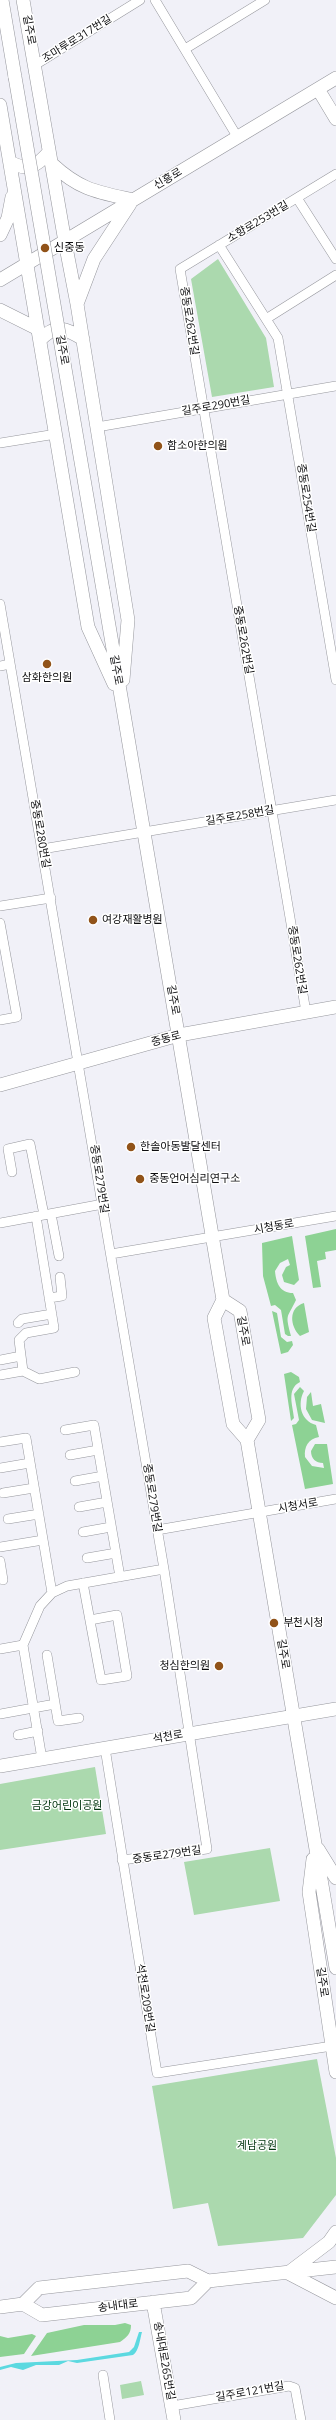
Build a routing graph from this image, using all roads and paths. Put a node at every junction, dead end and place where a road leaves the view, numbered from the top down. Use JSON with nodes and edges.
{"nodes":[{"id":1,"x":2,"y":0,"type":"edge"},
{"id":2,"x":23,"y":0,"type":"edge"},
{"id":3,"x":140,"y":0,"type":"edge"},
{"id":4,"x":155,"y":0,"type":"edge"},
{"id":5,"x":265,"y":0,"type":"edge"},
{"id":6,"x":185,"y":49,"type":"junction"},
{"id":7,"x":35,"y":65,"type":"junction"},
{"id":8,"x":336,"y":78,"type":"edge"},
{"id":9,"x":318,"y":89,"type":"junction"},
{"id":10,"x":0,"y":105,"type":"edge"},
{"id":11,"x":336,"y":118,"type":"edge"},
{"id":12,"x":238,"y":138,"type":"junction"},
{"id":13,"x":51,"y":158,"type":"junction"},
{"id":14,"x":10,"y":162,"type":"junction"},
{"id":15,"x":336,"y":174,"type":"edge"},
{"id":16,"x":14,"y":185,"type":"junction"},
{"id":17,"x":298,"y":198,"type":"junction"},
{"id":18,"x":133,"y":200,"type":"junction"},
{"id":19,"x":0,"y":235,"type":"edge"},
{"id":20,"x":65,"y":242,"type":"junction"},
{"id":21,"x":219,"y":245,"type":"junction"},
{"id":22,"x":336,"y":259,"type":"edge"},
{"id":23,"x":26,"y":265,"type":"junction"},
{"id":24,"x":180,"y":269,"type":"joint"},
{"id":25,"x":336,"y":275,"type":"edge"},
{"id":26,"x":0,"y":280,"type":"edge"},
{"id":27,"x":78,"y":304,"type":"junction"},
{"id":28,"x":0,"y":310,"type":"edge"},
{"id":29,"x":266,"y":319,"type":"junction"},
{"id":30,"x":39,"y":335,"type":"junction"},
{"id":31,"x":83,"y":339,"type":"junction"},
{"id":32,"x":336,"y":386,"type":"edge"},
{"id":33,"x":288,"y":394,"type":"junction"},
{"id":34,"x":203,"y":408,"type":"junction"},
{"id":35,"x":97,"y":427,"type":"junction"},
{"id":36,"x":56,"y":434,"type":"junction"},
{"id":37,"x":0,"y":443,"type":"edge"},
{"id":38,"x":0,"y":604,"type":"edge"},
{"id":39,"x":10,"y":664,"type":"junction"},
{"id":40,"x":0,"y":666,"type":"edge"},
{"id":41,"x":336,"y":680,"type":"edge"},
{"id":42,"x":122,"y":700,"type":"junction"},
{"id":43,"x":336,"y":800,"type":"edge"},
{"id":44,"x":273,"y":811,"type":"junction"},
{"id":45,"x":144,"y":833,"type":"junction"},
{"id":46,"x":42,"y":849,"type":"junction"},
{"id":47,"x":51,"y":898,"type":"junction"},
{"id":48,"x":0,"y":906,"type":"edge"},
{"id":49,"x":0,"y":923,"type":"edge"},
{"id":50,"x":336,"y":1007,"type":"edge"},
{"id":51,"x":306,"y":1012,"type":"junction"},
{"id":52,"x":0,"y":1020,"type":"edge"},
{"id":53,"x":179,"y":1036,"type":"junction"},
{"id":54,"x":79,"y":1064,"type":"junction"},
{"id":55,"x":0,"y":1085,"type":"edge"},
{"id":56,"x":12,"y":1172,"type":"dead end"},
{"id":57,"x":103,"y":1204,"type":"junction"},
{"id":58,"x":44,"y":1215,"type":"junction"},
{"id":59,"x":336,"y":1216,"type":"edge"},
{"id":60,"x":0,"y":1223,"type":"edge"},
{"id":61,"x":212,"y":1237,"type":"junction"},
{"id":62,"x":111,"y":1254,"type":"junction"},
{"id":63,"x":59,"y":1256,"type":"dead end"},
{"id":64,"x":60,"y":1277,"type":"dead end"},
{"id":65,"x":49,"y":1298,"type":"junction"},
{"id":66,"x":222,"y":1300,"type":"junction"},
{"id":67,"x":52,"y":1314,"type":"junction"},
{"id":68,"x":18,"y":1323,"type":"dead end"},
{"id":69,"x":21,"y":1356,"type":"junction"},
{"id":70,"x":0,"y":1360,"type":"edge"},
{"id":71,"x":23,"y":1371,"type":"junction"},
{"id":72,"x":75,"y":1372,"type":"dead end"},
{"id":73,"x":0,"y":1374,"type":"edge"},
{"id":74,"x":65,"y":1430,"type":"dead end"},
{"id":75,"x":247,"y":1440,"type":"junction"},
{"id":76,"x":0,"y":1442,"type":"edge"},
{"id":77,"x":98,"y":1450,"type":"junction"},
{"id":78,"x":70,"y":1455,"type":"dead end"},
{"id":79,"x":30,"y":1463,"type":"junction"},
{"id":80,"x":0,"y":1468,"type":"edge"},
{"id":81,"x":103,"y":1476,"type":"junction"},
{"id":82,"x":75,"y":1481,"type":"dead end"},
{"id":83,"x":34,"y":1488,"type":"junction"},
{"id":84,"x":3,"y":1493,"type":"dead end"},
{"id":85,"x":336,"y":1499,"type":"edge"},
{"id":86,"x":107,"y":1502,"type":"junction"},
{"id":87,"x":79,"y":1507,"type":"dead end"},
{"id":88,"x":259,"y":1512,"type":"junction"},
{"id":89,"x":38,"y":1514,"type":"junction"},
{"id":90,"x":8,"y":1519,"type":"dead end"},
{"id":91,"x":111,"y":1527,"type":"junction"},
{"id":92,"x":157,"y":1530,"type":"junction"},
{"id":93,"x":83,"y":1532,"type":"dead end"},
{"id":94,"x":43,"y":1540,"type":"junction"},
{"id":95,"x":0,"y":1547,"type":"edge"},
{"id":96,"x":116,"y":1553,"type":"junction"},
{"id":97,"x":87,"y":1558,"type":"dead end"},
{"id":98,"x":0,"y":1561,"type":"edge"},
{"id":99,"x":164,"y":1569,"type":"junction"},
{"id":100,"x":120,"y":1577,"type":"junction"},
{"id":101,"x":3,"y":1580,"type":"dead end"},
{"id":102,"x":83,"y":1583,"type":"junction"},
{"id":103,"x":52,"y":1593,"type":"junction"},
{"id":104,"x":90,"y":1620,"type":"junction"},
{"id":105,"x":24,"y":1645,"type":"junction"},
{"id":106,"x":0,"y":1649,"type":"edge"},
{"id":107,"x":47,"y":1655,"type":"dead end"},
{"id":108,"x":55,"y":1704,"type":"junction"},
{"id":109,"x":34,"y":1708,"type":"junction"},
{"id":110,"x":336,"y":1709,"type":"edge"},
{"id":111,"x":0,"y":1714,"type":"edge"},
{"id":112,"x":293,"y":1716,"type":"junction"},
{"id":113,"x":79,"y":1718,"type":"dead end"},
{"id":114,"x":38,"y":1731,"type":"junction"},
{"id":115,"x":190,"y":1734,"type":"junction"},
{"id":116,"x":18,"y":1735,"type":"dead end"},
{"id":117,"x":105,"y":1748,"type":"junction"},
{"id":118,"x":42,"y":1759,"type":"junction"},
{"id":119,"x":0,"y":1766,"type":"edge"},
{"id":120,"x":315,"y":1844,"type":"junction"},
{"id":121,"x":122,"y":1860,"type":"junction"},
{"id":122,"x":336,"y":1878,"type":"edge"},
{"id":123,"x":336,"y":1968,"type":"edge"},
{"id":124,"x":332,"y":2046,"type":"junction"},
{"id":125,"x":336,"y":2072,"type":"edge"},
{"id":126,"x":336,"y":2232,"type":"edge"},
{"id":127,"x":336,"y":2267,"type":"edge"},
{"id":128,"x":288,"y":2273,"type":"junction"},
{"id":129,"x":208,"y":2280,"type":"junction"},
{"id":130,"x":336,"y":2298,"type":"edge"},
{"id":131,"x":153,"y":2302,"type":"junction"},
{"id":132,"x":23,"y":2304,"type":"junction"},
{"id":133,"x":0,"y":2307,"type":"edge"},
{"id":134,"x":103,"y":2375,"type":"dead end"},
{"id":135,"x":172,"y":2406,"type":"junction"},
{"id":136,"x":110,"y":2420,"type":"edge"},
{"id":137,"x":174,"y":2420,"type":"edge"},
{"id":138,"x":301,"y":2420,"type":"edge"}],
"edges":[{"from":1,"to":42,"type":"street","name":"길주로","bridge":true},
{"from":2,"to":7,"type":"street","name":"길주로"},
{"from":3,"to":7,"type":"street","name":"조마루로317번길"},
{"from":4,"to":6,"type":"street"},
{"from":5,"to":6,"type":"street"},
{"from":6,"to":12,"type":"street"},
{"from":7,"to":13,"type":"street","name":"길주로"},
{"from":8,"to":9,"type":"street","name":"신흥로"},
{"from":9,"to":11,"type":"street"},
{"from":9,"to":12,"type":"street","name":"신흥로"},
{"from":10,"to":14,"type":"street","name":"길주로"},
{"from":12,"to":18,"type":"street","name":"신흥로"},
{"from":13,"to":14,"type":"street"},
{"from":13,"to":18,"type":"street"},
{"from":13,"to":20,"type":"street","name":"길주로"},
{"from":14,"to":16,"type":"street","name":"길주로"},
{"from":15,"to":17,"type":"street","name":"소향로253번길"},
{"from":16,"to":19,"type":"street"},
{"from":16,"to":23,"type":"street","name":"길주로"},
{"from":17,"to":21,"type":"street","name":"소향로253번길"},
{"from":17,"to":22,"type":"street"},
{"from":18,"to":20,"type":"street","name":"신흥로"},
{"from":18,"to":27,"type":"street"},
{"from":20,"to":23,"type":"street","name":"신흥로"},
{"from":20,"to":27,"type":"street","name":"길주로"},
{"from":21,"to":24,"type":"street","name":"소향로253번길"},
{"from":21,"to":29,"type":"street","name":"중동로254번길"},
{"from":23,"to":26,"type":"street","name":"신흥로"},
{"from":23,"to":30,"type":"street","name":"길주로"},
{"from":24,"to":34,"type":"street","name":"중동로262번길"},
{"from":25,"to":29,"type":"street"},
{"from":27,"to":31,"type":"street","name":"길주로"},
{"from":28,"to":30,"type":"street"},
{"from":29,"to":33,"type":"street","name":"중동로254번길"},
{"from":30,"to":31,"type":"street"},
{"from":30,"to":36,"type":"street","name":"길주로"},
{"from":31,"to":35,"type":"street","name":"길주로"},
{"from":32,"to":33,"type":"street","name":"길주로290번길"},
{"from":33,"to":34,"type":"street","name":"길주로290번길"},
{"from":33,"to":41,"type":"street","name":"중동로254번길"},
{"from":34,"to":35,"type":"street","name":"길주로290번길"},
{"from":34,"to":44,"type":"street","name":"중동로262번길"},
{"from":35,"to":42,"type":"street","name":"길주로"},
{"from":36,"to":37,"type":"street"},
{"from":36,"to":42,"type":"street","name":"길주로"},
{"from":38,"to":39,"type":"street","name":"중동로280번길"},
{"from":39,"to":40,"type":"street"},
{"from":39,"to":46,"type":"street","name":"중동로280번길"},
{"from":42,"to":45,"type":"street","name":"길주로"},
{"from":43,"to":44,"type":"street","name":"길주로258번길"},
{"from":44,"to":45,"type":"street","name":"길주로258번길"},
{"from":44,"to":51,"type":"street","name":"중동로262번길"},
{"from":45,"to":46,"type":"street","name":"길주로258번길"},
{"from":45,"to":53,"type":"street","name":"길주로"},
{"from":46,"to":47,"type":"street","name":"중동로280번길"},
{"from":47,"to":48,"type":"street"},
{"from":47,"to":54,"type":"street","name":"중동로280번길"},
{"from":49,"to":52,"type":"street"},
{"from":50,"to":51,"type":"street","name":"중동로"},
{"from":51,"to":53,"type":"street","name":"중동로"},
{"from":53,"to":54,"type":"street","name":"중동로"},
{"from":53,"to":61,"type":"street","name":"길주로"},
{"from":54,"to":55,"type":"street","name":"중동로"},
{"from":54,"to":57,"type":"street","name":"중동로279번길"},
{"from":56,"to":58,"type":"street"},
{"from":57,"to":58,"type":"street"},
{"from":57,"to":62,"type":"street","name":"중동로279번길"},
{"from":58,"to":60,"type":"street"},
{"from":58,"to":63,"type":"street"},
{"from":58,"to":65,"type":"street"},
{"from":59,"to":61,"type":"street","name":"시청동로"},
{"from":61,"to":62,"type":"street","name":"시청동로"},
{"from":61,"to":66,"type":"street","name":"길주로"},
{"from":62,"to":92,"type":"street","name":"중동로279번길"},
{"from":64,"to":65,"type":"street"},
{"from":65,"to":67,"type":"street"},
{"from":66,"to":75,"type":"street"},
{"from":66,"to":75,"type":"street","name":"길주로"},
{"from":67,"to":68,"type":"street"},
{"from":67,"to":69,"type":"street"},
{"from":69,"to":70,"type":"street"},
{"from":69,"to":71,"type":"street"},
{"from":71,"to":72,"type":"street"},
{"from":71,"to":73,"type":"street"},
{"from":74,"to":77,"type":"street"},
{"from":75,"to":88,"type":"street","name":"길주로"},
{"from":76,"to":79,"type":"street"},
{"from":77,"to":78,"type":"street"},
{"from":77,"to":81,"type":"street"},
{"from":79,"to":80,"type":"street"},
{"from":79,"to":83,"type":"street"},
{"from":81,"to":82,"type":"street"},
{"from":81,"to":86,"type":"street"},
{"from":83,"to":84,"type":"street"},
{"from":83,"to":89,"type":"street"},
{"from":85,"to":88,"type":"street","name":"시청서로"},
{"from":86,"to":87,"type":"street"},
{"from":86,"to":91,"type":"street"},
{"from":88,"to":92,"type":"street","name":"시청서로"},
{"from":88,"to":112,"type":"street","name":"길주로"},
{"from":89,"to":90,"type":"street"},
{"from":89,"to":94,"type":"street"},
{"from":91,"to":93,"type":"street"},
{"from":91,"to":96,"type":"street"},
{"from":92,"to":99,"type":"street","name":"중동로279번길"},
{"from":94,"to":95,"type":"street"},
{"from":94,"to":103,"type":"street"},
{"from":96,"to":97,"type":"street"},
{"from":96,"to":100,"type":"street"},
{"from":98,"to":101,"type":"street"},
{"from":99,"to":100,"type":"street"},
{"from":99,"to":115,"type":"street","name":"중동로279번길"},
{"from":100,"to":102,"type":"street"},
{"from":102,"to":103,"type":"street"},
{"from":102,"to":104,"type":"street"},
{"from":103,"to":105,"type":"street"},
{"from":104,"to":104,"type":"street"},
{"from":105,"to":106,"type":"street"},
{"from":105,"to":109,"type":"street"},
{"from":107,"to":108,"type":"street"},
{"from":108,"to":109,"type":"street"},
{"from":108,"to":113,"type":"street"},
{"from":109,"to":111,"type":"street"},
{"from":109,"to":114,"type":"street"},
{"from":110,"to":112,"type":"street","name":"석천로"},
{"from":112,"to":115,"type":"street","name":"석천로"},
{"from":112,"to":120,"type":"street","name":"길주로"},
{"from":114,"to":116,"type":"street"},
{"from":114,"to":118,"type":"street"},
{"from":115,"to":117,"type":"street","name":"석천로"},
{"from":115,"to":121,"type":"street","name":"중동로279번길"},
{"from":117,"to":118,"type":"street","name":"석천로"},
{"from":117,"to":121,"type":"street","name":"석천로209번길"},
{"from":118,"to":119,"type":"street","name":"석천로"},
{"from":120,"to":122,"type":"street","name":"길주로"},
{"from":120,"to":123,"type":"street","name":"길주로"},
{"from":120,"to":124,"type":"street","name":"길주로"},
{"from":121,"to":124,"type":"street","name":"석천로209번길"},
{"from":124,"to":125,"type":"street","name":"길주로"},
{"from":126,"to":128,"type":"street"},
{"from":127,"to":128,"type":"street"},
{"from":128,"to":129,"type":"street"},
{"from":128,"to":130,"type":"street"},
{"from":129,"to":131,"type":"street","name":"송내대로"},
{"from":129,"to":132,"type":"street"},
{"from":131,"to":132,"type":"street","name":"송내대로"},
{"from":131,"to":135,"type":"street","name":"송내대로265번길"},
{"from":132,"to":133,"type":"street"},
{"from":134,"to":136,"type":"street"},
{"from":135,"to":137,"type":"street","name":"송내대로265번길"},
{"from":135,"to":138,"type":"street","name":"길주로121번길"}]}
